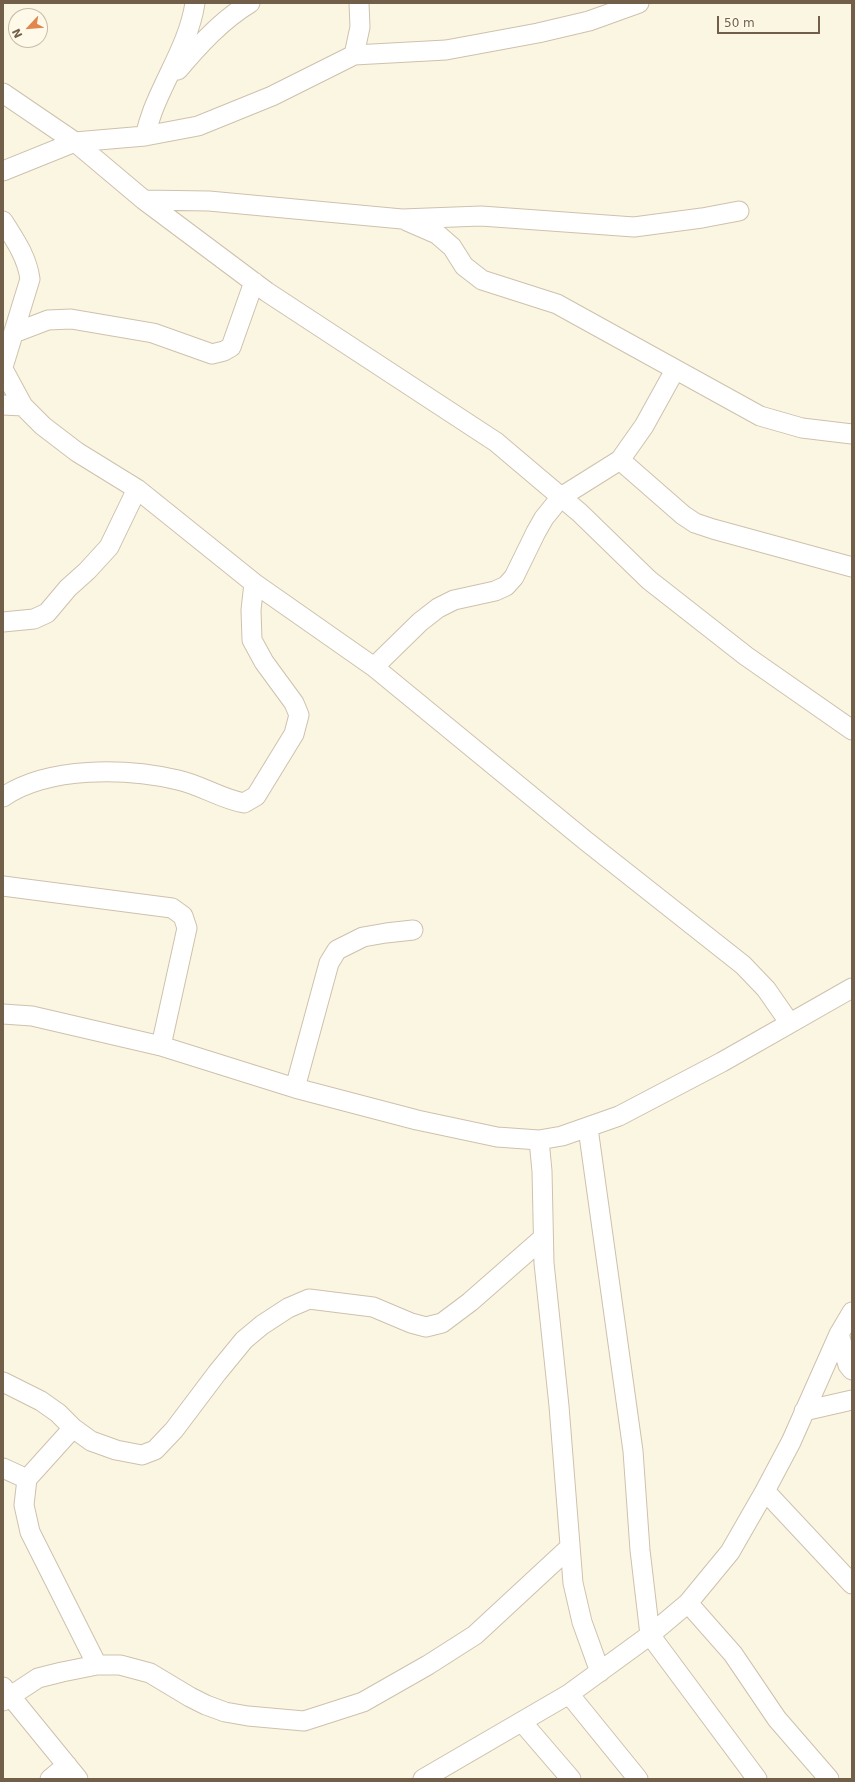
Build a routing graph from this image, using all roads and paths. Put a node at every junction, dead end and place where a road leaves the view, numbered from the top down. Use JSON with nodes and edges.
{"nodes":[{"id":1,"x":195,"y":3,"type":"edge"},
{"id":2,"x":250,"y":3,"type":"edge"},
{"id":3,"x":359,"y":3,"type":"edge"},
{"id":4,"x":640,"y":3,"type":"edge"},
{"id":5,"x":354,"y":55,"type":"junction"},
{"id":6,"x":166,"y":85,"type":"junction"},
{"id":7,"x":3,"y":93,"type":"edge"},
{"id":8,"x":145,"y":136,"type":"junction"},
{"id":9,"x":75,"y":142,"type":"junction"},
{"id":10,"x":3,"y":171,"type":"edge"},
{"id":11,"x":144,"y":200,"type":"junction"},
{"id":12,"x":739,"y":211,"type":"dead end"},
{"id":13,"x":402,"y":219,"type":"junction"},
{"id":14,"x":3,"y":221,"type":"edge"},
{"id":15,"x":254,"y":282,"type":"junction"},
{"id":16,"x":14,"y":333,"type":"junction"},
{"id":17,"x":3,"y":368,"type":"edge"},
{"id":18,"x":675,"y":370,"type":"junction"},
{"id":19,"x":3,"y":405,"type":"edge"},
{"id":20,"x":23,"y":406,"type":"junction"},
{"id":21,"x":852,"y":434,"type":"edge"},
{"id":22,"x":620,"y":460,"type":"junction"},
{"id":23,"x":137,"y":489,"type":"junction"},
{"id":24,"x":561,"y":497,"type":"junction"},
{"id":25,"x":852,"y":567,"type":"edge"},
{"id":26,"x":254,"y":583,"type":"junction"},
{"id":27,"x":3,"y":622,"type":"edge"},
{"id":28,"x":374,"y":667,"type":"junction"},
{"id":29,"x":852,"y":730,"type":"edge"},
{"id":30,"x":3,"y":797,"type":"edge"},
{"id":31,"x":3,"y":886,"type":"edge"},
{"id":32,"x":413,"y":930,"type":"dead end"},
{"id":33,"x":852,"y":988,"type":"edge"},
{"id":34,"x":3,"y":1014,"type":"edge"},
{"id":35,"x":789,"y":1022,"type":"junction"},
{"id":36,"x":160,"y":1046,"type":"junction"},
{"id":37,"x":295,"y":1088,"type":"junction"},
{"id":38,"x":588,"y":1128,"type":"junction"},
{"id":39,"x":539,"y":1140,"type":"junction"},
{"id":40,"x":543,"y":1238,"type":"junction"},
{"id":41,"x":852,"y":1312,"type":"edge"},
{"id":42,"x":839,"y":1334,"type":"junction"},
{"id":43,"x":852,"y":1370,"type":"edge"},
{"id":44,"x":3,"y":1382,"type":"edge"},
{"id":45,"x":852,"y":1400,"type":"edge"},
{"id":46,"x":804,"y":1411,"type":"junction"},
{"id":47,"x":73,"y":1428,"type":"junction"},
{"id":48,"x":3,"y":1468,"type":"edge"},
{"id":49,"x":27,"y":1479,"type":"junction"},
{"id":50,"x":765,"y":1491,"type":"junction"},
{"id":51,"x":570,"y":1547,"type":"junction"},
{"id":52,"x":852,"y":1584,"type":"edge"},
{"id":53,"x":688,"y":1603,"type":"junction"},
{"id":54,"x":650,"y":1635,"type":"junction"},
{"id":55,"x":97,"y":1665,"type":"junction"},
{"id":56,"x":600,"y":1672,"type":"junction"},
{"id":57,"x":569,"y":1694,"type":"junction"},
{"id":58,"x":5,"y":1695,"type":"edge"},
{"id":59,"x":522,"y":1722,"type":"junction"},
{"id":60,"x":72,"y":1772,"type":"edge"},
{"id":61,"x":450,"y":1773,"type":"edge"},
{"id":62,"x":50,"y":1779,"type":"edge"},
{"id":63,"x":423,"y":1779,"type":"edge"},
{"id":64,"x":571,"y":1779,"type":"edge"},
{"id":65,"x":638,"y":1779,"type":"edge"},
{"id":66,"x":757,"y":1779,"type":"edge"},
{"id":67,"x":829,"y":1779,"type":"edge"}],
"edges":[{"from":1,"to":6,"type":"street"},
{"from":2,"to":6,"type":"street"},
{"from":3,"to":5,"type":"street"},
{"from":4,"to":5,"type":"street"},
{"from":5,"to":8,"type":"street"},
{"from":6,"to":8,"type":"street"},
{"from":7,"to":9,"type":"street"},
{"from":8,"to":9,"type":"street"},
{"from":9,"to":10,"type":"street"},
{"from":9,"to":11,"type":"street"},
{"from":11,"to":13,"type":"street"},
{"from":11,"to":15,"type":"street"},
{"from":12,"to":13,"type":"street"},
{"from":13,"to":18,"type":"street"},
{"from":14,"to":16,"type":"street"},
{"from":15,"to":16,"type":"street"},
{"from":15,"to":24,"type":"street"},
{"from":16,"to":17,"type":"street"},
{"from":17,"to":20,"type":"street"},
{"from":18,"to":21,"type":"street"},
{"from":18,"to":22,"type":"street"},
{"from":19,"to":20,"type":"street"},
{"from":20,"to":23,"type":"street"},
{"from":22,"to":24,"type":"street"},
{"from":22,"to":25,"type":"street"},
{"from":23,"to":26,"type":"street"},
{"from":23,"to":27,"type":"street"},
{"from":24,"to":28,"type":"street"},
{"from":24,"to":29,"type":"street"},
{"from":26,"to":28,"type":"street"},
{"from":26,"to":30,"type":"street"},
{"from":28,"to":35,"type":"street"},
{"from":31,"to":36,"type":"street"},
{"from":32,"to":37,"type":"street"},
{"from":33,"to":35,"type":"street"},
{"from":34,"to":36,"type":"street"},
{"from":35,"to":38,"type":"street"},
{"from":36,"to":37,"type":"street"},
{"from":37,"to":39,"type":"street"},
{"from":38,"to":39,"type":"street"},
{"from":38,"to":54,"type":"street"},
{"from":39,"to":40,"type":"street"},
{"from":40,"to":47,"type":"street"},
{"from":40,"to":51,"type":"street"},
{"from":41,"to":42,"type":"street"},
{"from":42,"to":43,"type":"street"},
{"from":42,"to":46,"type":"street"},
{"from":44,"to":47,"type":"street"},
{"from":45,"to":46,"type":"street"},
{"from":46,"to":50,"type":"street"},
{"from":47,"to":49,"type":"street"},
{"from":48,"to":49,"type":"street"},
{"from":49,"to":55,"type":"street"},
{"from":50,"to":52,"type":"street"},
{"from":50,"to":53,"type":"street"},
{"from":51,"to":55,"type":"street"},
{"from":51,"to":56,"type":"street"},
{"from":53,"to":54,"type":"street"},
{"from":53,"to":67,"type":"street"},
{"from":54,"to":56,"type":"street"},
{"from":54,"to":66,"type":"street"},
{"from":55,"to":58,"type":"street"},
{"from":56,"to":57,"type":"street"},
{"from":57,"to":59,"type":"street"},
{"from":57,"to":65,"type":"street"},
{"from":58,"to":60,"type":"street"},
{"from":59,"to":61,"type":"street"},
{"from":59,"to":64,"type":"street"},
{"from":60,"to":62,"type":"street"},
{"from":61,"to":63,"type":"street"}]}
